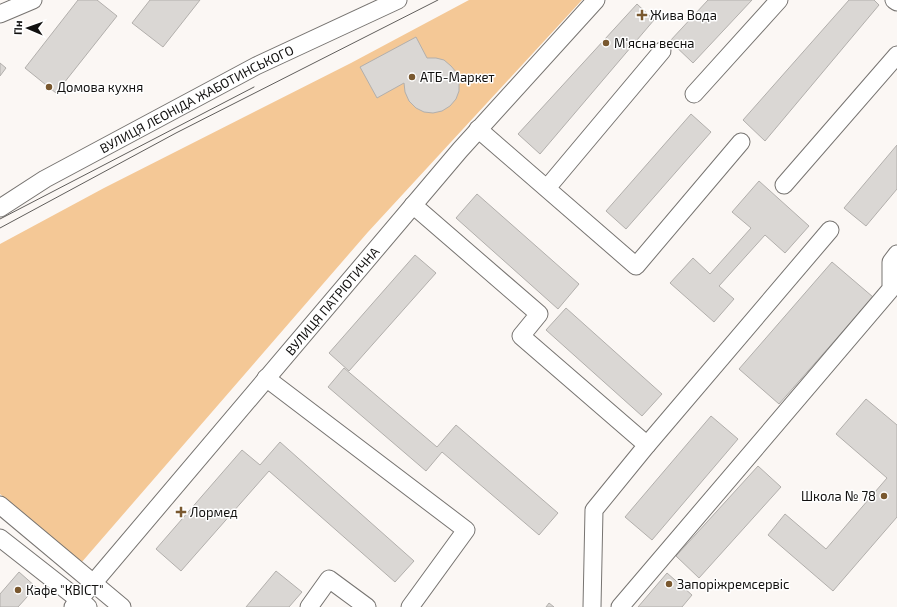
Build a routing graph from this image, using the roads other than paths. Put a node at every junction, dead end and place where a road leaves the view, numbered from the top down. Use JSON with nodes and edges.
{"nodes":[{"id":1,"x":398,"y":0,"type":"edge"},
{"id":2,"x":596,"y":0,"type":"edge"},
{"id":3,"x":779,"y":0,"type":"edge"},
{"id":4,"x":894,"y":0,"type":"edge"},
{"id":5,"x":25,"y":1,"type":"edge"},
{"id":6,"x":897,"y":2,"type":"edge"},
{"id":7,"x":0,"y":14,"type":"edge"},
{"id":8,"x":662,"y":51,"type":"dead end"},
{"id":9,"x":897,"y":55,"type":"edge"},
{"id":10,"x":694,"y":94,"type":"dead end"},
{"id":11,"x":478,"y":129,"type":"junction"},
{"id":12,"x":741,"y":142,"type":"dead end"},
{"id":13,"x":784,"y":185,"type":"dead end"},
{"id":14,"x":547,"y":188,"type":"junction"},
{"id":15,"x":413,"y":205,"type":"junction"},
{"id":16,"x":0,"y":208,"type":"edge"},
{"id":17,"x":830,"y":230,"type":"dead end"},
{"id":18,"x":897,"y":254,"type":"edge"},
{"id":19,"x":266,"y":378,"type":"junction"},
{"id":20,"x":647,"y":446,"type":"junction"},
{"id":21,"x":0,"y":505,"type":"edge"},
{"id":22,"x":0,"y":538,"type":"edge"},
{"id":23,"x":93,"y":583,"type":"junction"},
{"id":24,"x":80,"y":604,"type":"edge"},
{"id":25,"x":122,"y":607,"type":"edge"},
{"id":26,"x":309,"y":607,"type":"edge"},
{"id":27,"x":367,"y":607,"type":"edge"},
{"id":28,"x":410,"y":607,"type":"edge"},
{"id":29,"x":592,"y":607,"type":"edge"},
{"id":30,"x":620,"y":607,"type":"edge"}],
"edges":[{"from":1,"to":16,"type":"street","name":"ВУЛИЦЯ ЛЕОНІДА ЖАБОТИНСЬКОГО"},
{"from":2,"to":11,"type":"street","name":"ВУЛИЦЯ ПАТРІОТИЧНА"},
{"from":3,"to":10,"type":"street"},
{"from":4,"to":6,"type":"street"},
{"from":5,"to":7,"type":"street"},
{"from":8,"to":14,"type":"street"},
{"from":9,"to":13,"type":"street"},
{"from":11,"to":14,"type":"street"},
{"from":11,"to":15,"type":"street","name":"ВУЛИЦЯ ПАТРІОТИЧНА"},
{"from":12,"to":14,"type":"street"},
{"from":15,"to":19,"type":"street","name":"ВУЛИЦЯ ПАТРІОТИЧНА"},
{"from":15,"to":20,"type":"street"},
{"from":17,"to":20,"type":"street"},
{"from":18,"to":30,"type":"street"},
{"from":19,"to":23,"type":"street","name":"ВУЛИЦЯ ПАТРІОТИЧНА"},
{"from":19,"to":28,"type":"street"},
{"from":20,"to":29,"type":"street"},
{"from":21,"to":23,"type":"street"},
{"from":22,"to":24,"type":"street"},
{"from":23,"to":24,"type":"street","name":"ВУЛИЦЯ ПАТРІОТИЧНА"},
{"from":23,"to":25,"type":"street"},
{"from":26,"to":27,"type":"street"}]}
